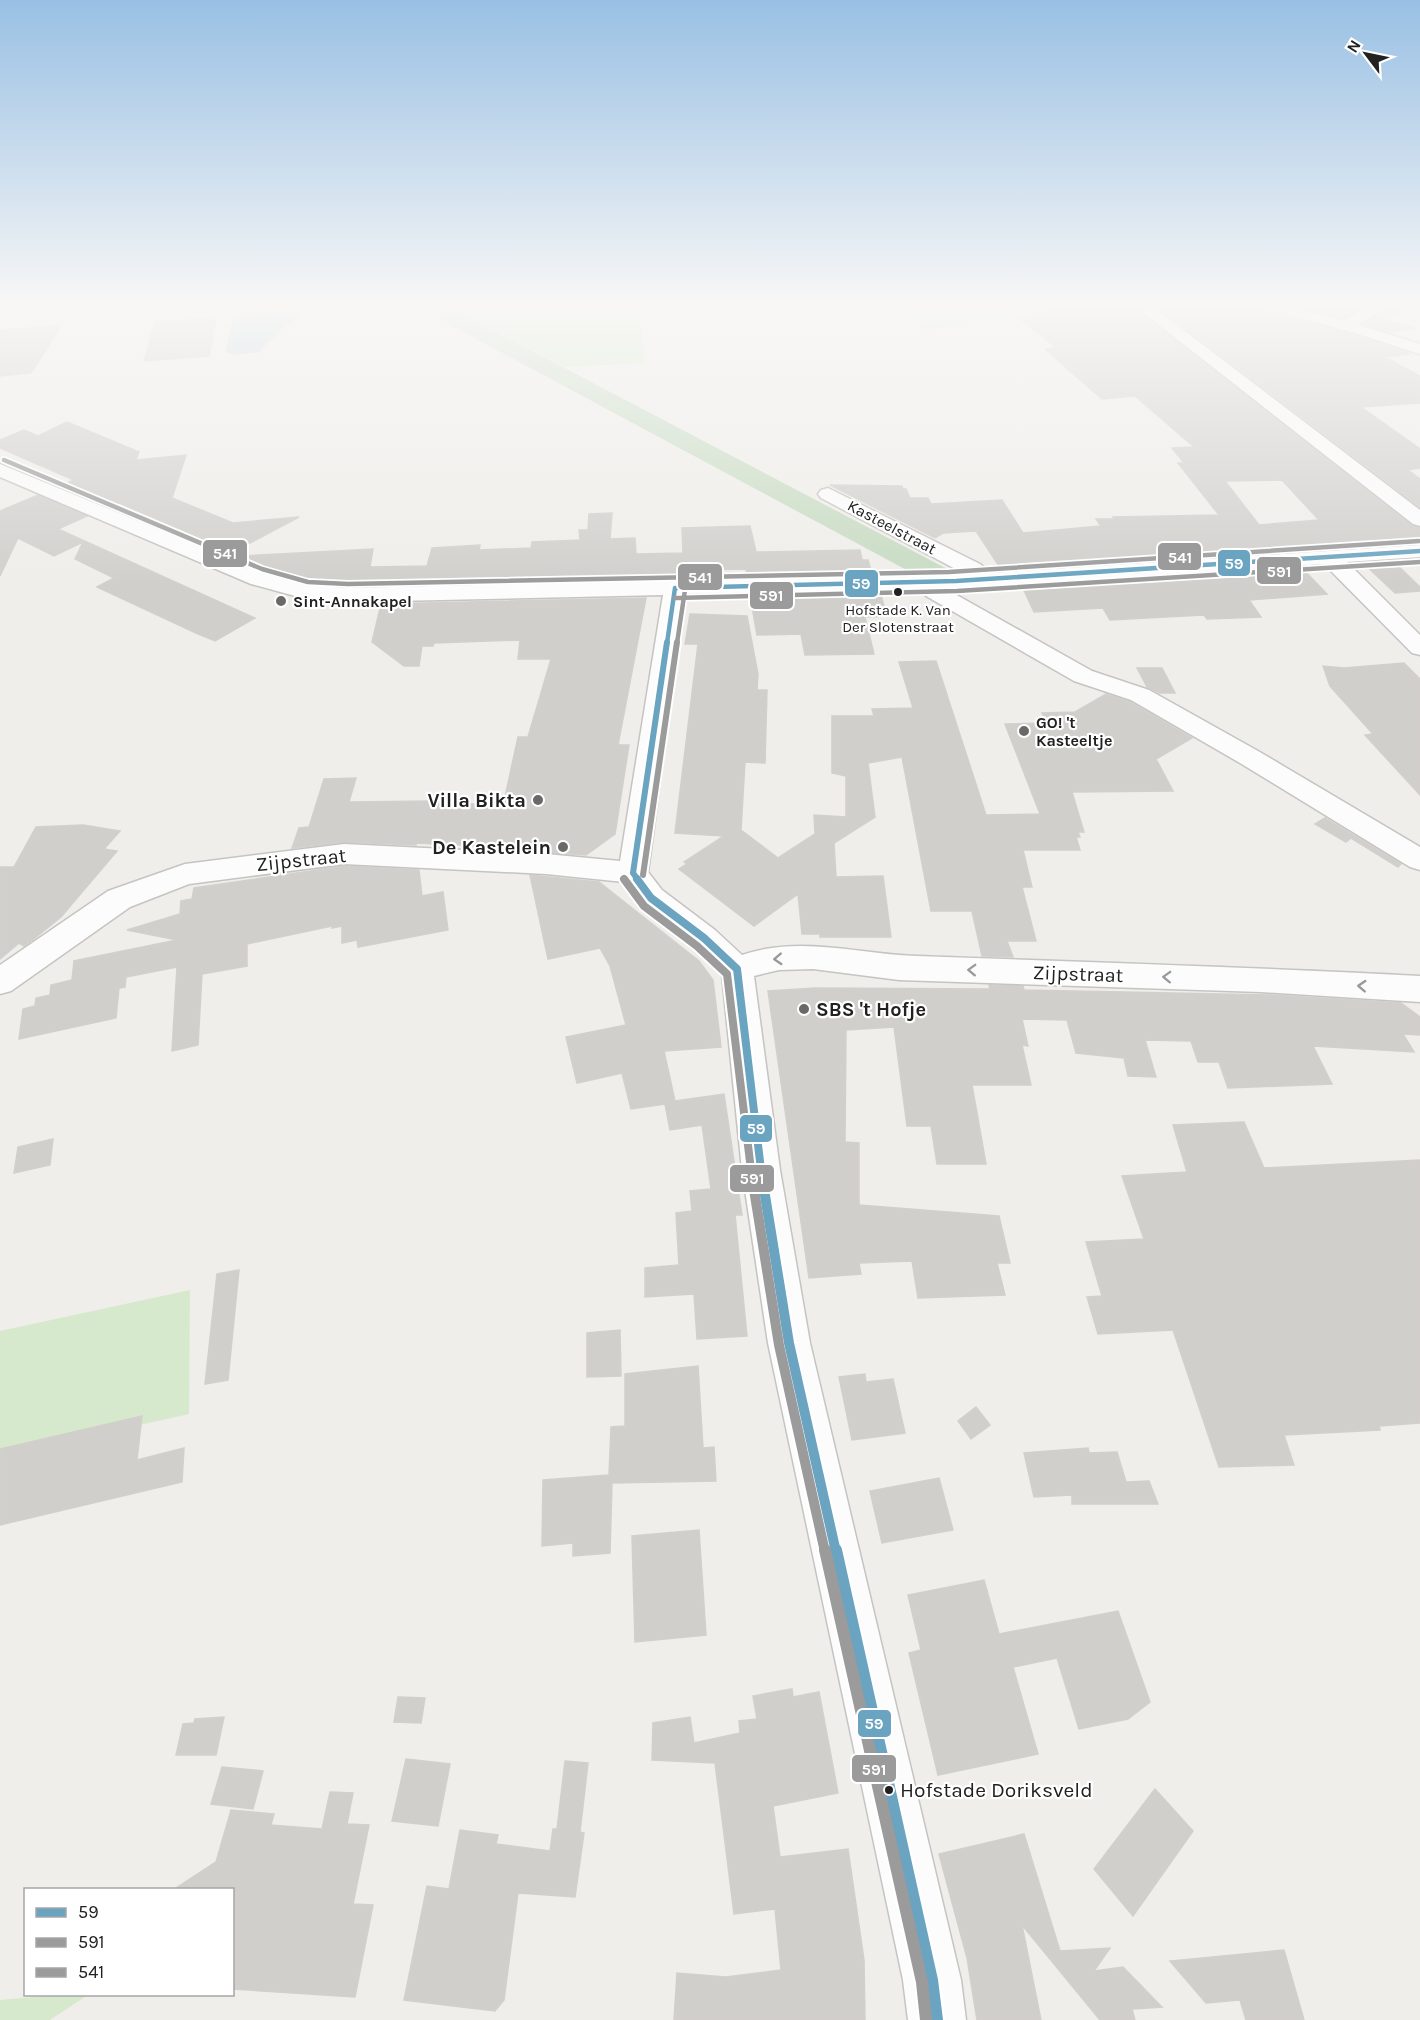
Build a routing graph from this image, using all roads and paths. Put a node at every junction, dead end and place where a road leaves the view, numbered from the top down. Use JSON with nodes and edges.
{"nodes":[{"id":1,"x":1261,"y":397,"type":"edge"},
{"id":2,"x":0,"y":470,"type":"edge"},
{"id":3,"x":828,"y":494,"type":"dead end"},
{"id":4,"x":1420,"y":520,"type":"edge"},
{"id":5,"x":1420,"y":551,"type":"edge"},
{"id":6,"x":1330,"y":558,"type":"junction"},
{"id":7,"x":985,"y":579,"type":"junction"},
{"id":8,"x":939,"y":582,"type":"junction"},
{"id":9,"x":675,"y":588,"type":"junction"},
{"id":10,"x":1420,"y":648,"type":"edge"},
{"id":11,"x":1420,"y":860,"type":"edge"},
{"id":12,"x":633,"y":873,"type":"junction"},
{"id":13,"x":737,"y":969,"type":"junction"},
{"id":14,"x":0,"y":982,"type":"edge"},
{"id":15,"x":1420,"y":989,"type":"edge"},
{"id":16,"x":937,"y":2020,"type":"edge"}],
"edges":[{"from":1,"to":4,"type":"street"},
{"from":2,"to":9,"type":"street"},
{"from":3,"to":7,"type":"street","name":"Kasteelstraat"},
{"from":5,"to":6,"type":"street"},
{"from":6,"to":7,"type":"street"},
{"from":6,"to":10,"type":"street"},
{"from":7,"to":8,"type":"street"},
{"from":8,"to":9,"type":"street"},
{"from":8,"to":11,"type":"street"},
{"from":9,"to":12,"type":"street"},
{"from":12,"to":13,"type":"street"},
{"from":12,"to":14,"type":"street","name":"Zijpstraat"},
{"from":15,"to":13,"type":"street","name":"Zijpstraat","one_way":true},
{"from":13,"to":16,"type":"street"}]}
